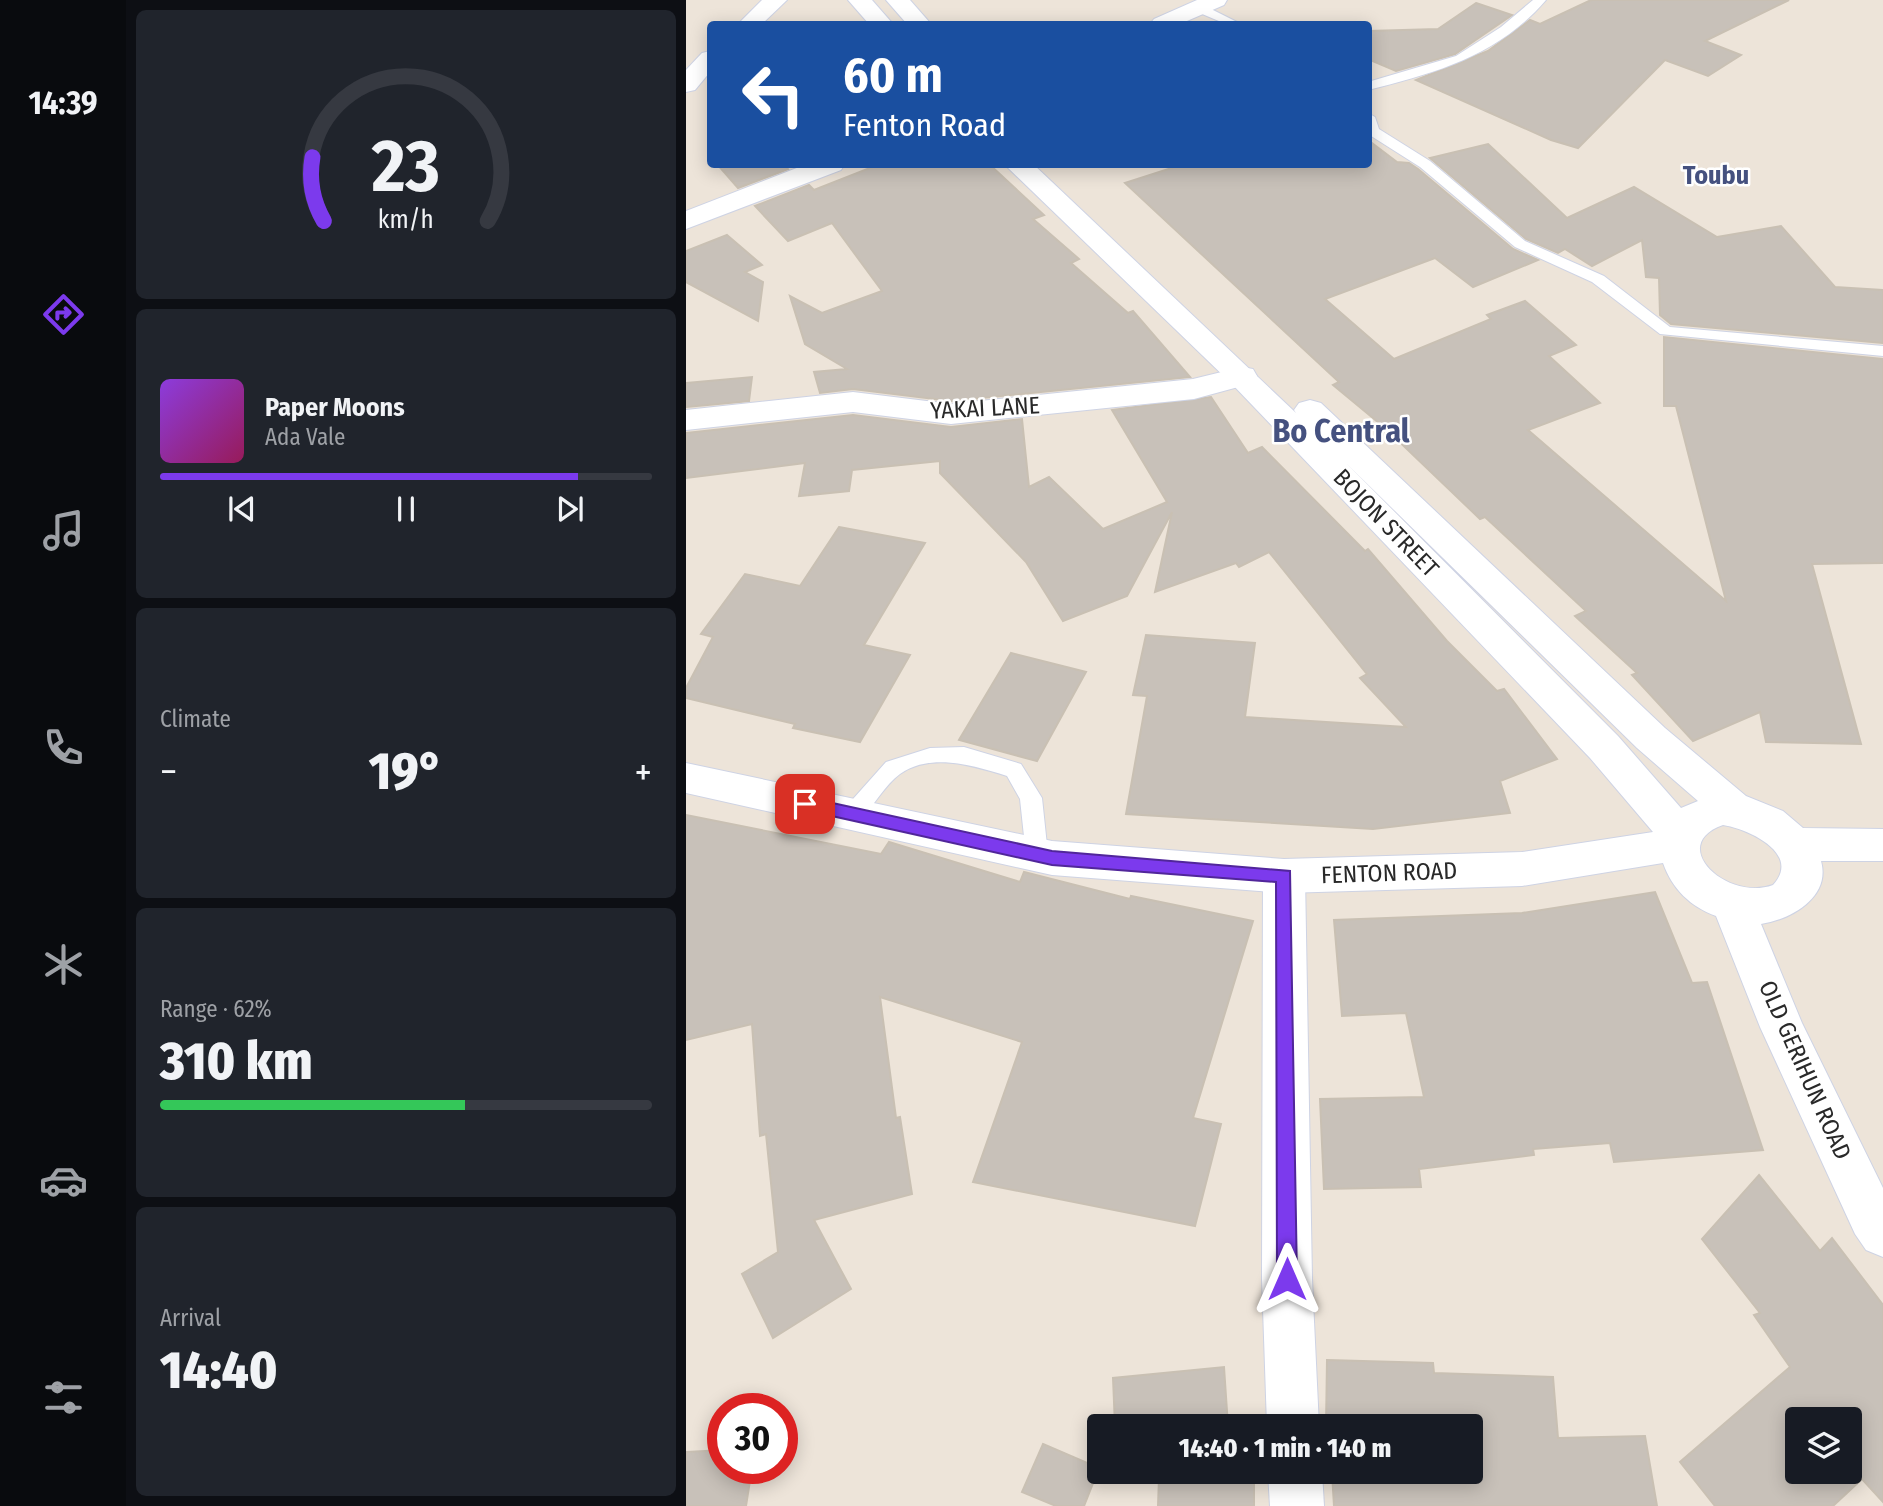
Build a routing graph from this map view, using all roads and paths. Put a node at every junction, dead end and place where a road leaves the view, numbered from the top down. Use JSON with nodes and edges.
{"nodes":[{"id":1,"x":776,"y":0,"type":"edge"},
{"id":2,"x":859,"y":0,"type":"edge"},
{"id":3,"x":897,"y":0,"type":"edge"},
{"id":4,"x":1541,"y":0,"type":"edge"},
{"id":5,"x":1208,"y":4,"type":"edge"},
{"id":6,"x":752,"y":21,"type":"edge"},
{"id":7,"x":878,"y":21,"type":"edge"},
{"id":8,"x":916,"y":21,"type":"edge"},
{"id":9,"x":1169,"y":21,"type":"edge"},
{"id":10,"x":1231,"y":21,"type":"edge"},
{"id":11,"x":707,"y":61,"type":"edge"},
{"id":12,"x":686,"y":85,"type":"edge"},
{"id":13,"x":1372,"y":85,"type":"edge"},
{"id":14,"x":1372,"y":128,"type":"edge"},
{"id":15,"x":822,"y":168,"type":"edge"},
{"id":16,"x":1021,"y":168,"type":"edge"},
{"id":17,"x":1060,"y":168,"type":"edge"},
{"id":18,"x":686,"y":221,"type":"edge"},
{"id":19,"x":1883,"y":351,"type":"edge"},
{"id":20,"x":1242,"y":376,"type":"junction"},
{"id":21,"x":686,"y":420,"type":"edge"},
{"id":22,"x":686,"y":778,"type":"edge"},
{"id":23,"x":1734,"y":809,"type":"junction"},
{"id":24,"x":853,"y":814,"type":"junction"},
{"id":25,"x":1680,"y":840,"type":"junction"},
{"id":26,"x":1794,"y":844,"type":"junction"},
{"id":27,"x":1883,"y":845,"type":"edge"},
{"id":28,"x":1037,"y":855,"type":"junction"},
{"id":29,"x":1284,"y":876,"type":"junction"},
{"id":30,"x":1733,"y":905,"type":"junction"},
{"id":31,"x":1883,"y":1233,"type":"edge"},
{"id":32,"x":1293,"y":1414,"type":"edge"},
{"id":33,"x":1296,"y":1484,"type":"edge"},
{"id":34,"x":1297,"y":1506,"type":"edge"}],
"edges":[{"from":1,"to":6,"type":"street"},
{"from":2,"to":7,"type":"street"},
{"from":3,"to":8,"type":"street"},
{"from":4,"to":13,"type":"lane"},
{"from":5,"to":9,"type":"street"},
{"from":5,"to":10,"type":"lane"},
{"from":11,"to":12,"type":"street"},
{"from":14,"to":19,"type":"lane"},
{"from":15,"to":18,"type":"street"},
{"from":16,"to":20,"type":"street","name":"BOJON STREET"},
{"from":17,"to":23,"type":"street","name":"BOJON STREET"},
{"from":20,"to":21,"type":"street","name":"YAKAI LANE"},
{"from":20,"to":25,"type":"street","name":"BOJON STREET"},
{"from":22,"to":24,"type":"street","name":"FENTON ROAD"},
{"from":23,"to":25,"type":"street"},
{"from":23,"to":26,"type":"street"},
{"from":24,"to":28,"type":"street","name":"FENTON ROAD"},
{"from":24,"to":28,"type":"lane"},
{"from":25,"to":29,"type":"street","name":"FENTON ROAD"},
{"from":25,"to":30,"type":"street"},
{"from":26,"to":27,"type":"street"},
{"from":26,"to":30,"type":"street"},
{"from":28,"to":29,"type":"street","name":"FENTON ROAD"},
{"from":29,"to":32,"type":"street"},
{"from":30,"to":31,"type":"street","name":"OLD GERIHUN ROAD"},
{"from":33,"to":34,"type":"street"}]}
